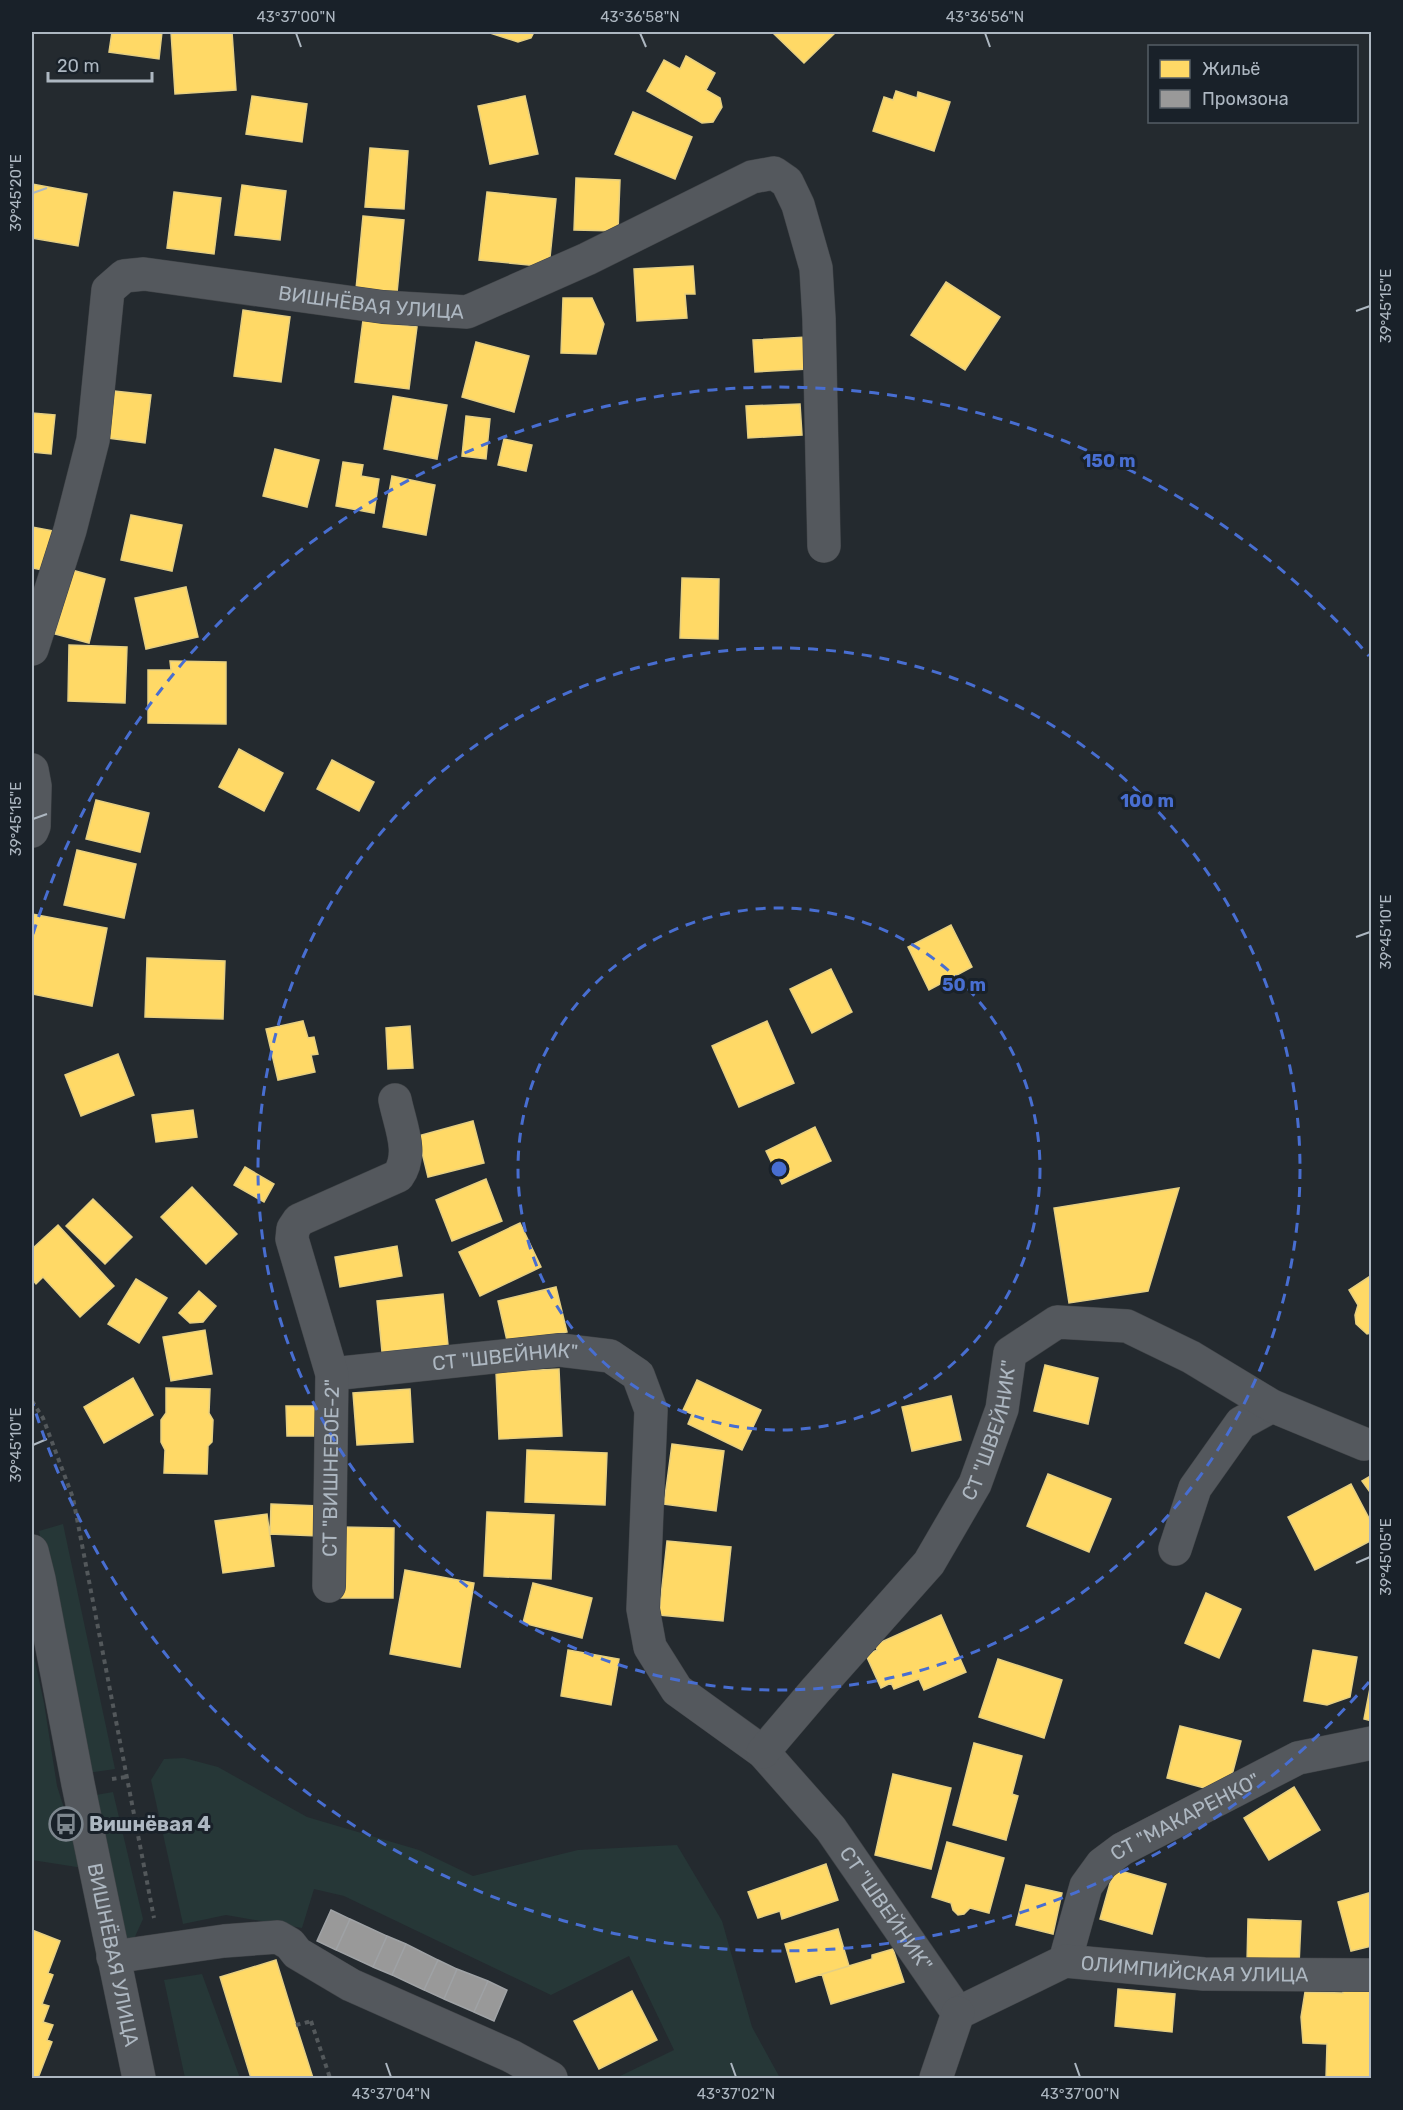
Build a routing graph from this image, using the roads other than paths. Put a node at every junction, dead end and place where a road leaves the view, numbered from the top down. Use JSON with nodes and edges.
{"nodes":[{"id":1,"x":824,"y":546,"type":"dead end"},
{"id":2,"x":32,"y":649,"type":"edge"},
{"id":3,"x":32,"y":770,"type":"edge"},
{"id":4,"x":32,"y":831,"type":"edge"},
{"id":5,"x":395,"y":1100,"type":"dead end"},
{"id":6,"x":332,"y":1374,"type":"junction"},
{"id":7,"x":1272,"y":1406,"type":"junction"},
{"id":8,"x":1364,"y":1444,"type":"dead end"},
{"id":9,"x":1175,"y":1549,"type":"dead end"},
{"id":10,"x":32,"y":1551,"type":"edge"},
{"id":11,"x":329,"y":1586,"type":"dead end"},
{"id":12,"x":1371,"y":1743,"type":"edge"},
{"id":13,"x":763,"y":1752,"type":"junction"},
{"id":14,"x":113,"y":1957,"type":"junction"},
{"id":15,"x":1065,"y":1961,"type":"junction"},
{"id":16,"x":1371,"y":1975,"type":"edge"},
{"id":17,"x":958,"y":2013,"type":"junction"},
{"id":18,"x":139,"y":2079,"type":"edge"},
{"id":19,"x":551,"y":2079,"type":"edge"},
{"id":20,"x":936,"y":2079,"type":"edge"}],
"edges":[{"from":1,"to":2,"type":"street","name":"ВИШНЁВАЯ УЛИЦА"},
{"from":3,"to":4,"type":"street"},
{"from":5,"to":6,"type":"street","name":"СТ \"ВИШНЕВОЕ-2\""},
{"from":6,"to":11,"type":"street","name":"СТ \"ВИШНЕВОЕ-2\""},
{"from":6,"to":13,"type":"street","name":"СТ \"ШВЕЙНИК\""},
{"from":7,"to":8,"type":"street","name":"СТ \"ШВЕЙНИК\""},
{"from":7,"to":9,"type":"street"},
{"from":7,"to":13,"type":"street","name":"СТ \"ШВЕЙНИК\""},
{"from":10,"to":14,"type":"street","name":"ВИШНЁВАЯ УЛИЦА"},
{"from":12,"to":15,"type":"street","name":"СТ \"МАКАРЕНКО\""},
{"from":13,"to":17,"type":"street","name":"СТ \"ШВЕЙНИК\""},
{"from":14,"to":18,"type":"street","name":"ВИШНЁВАЯ УЛИЦА"},
{"from":14,"to":19,"type":"street"},
{"from":15,"to":16,"type":"street","name":"ОЛИМПИЙСКАЯ УЛИЦА"},
{"from":15,"to":17,"type":"street","name":"ОЛИМПИЙСКАЯ УЛИЦА"},
{"from":17,"to":20,"type":"street"}]}
